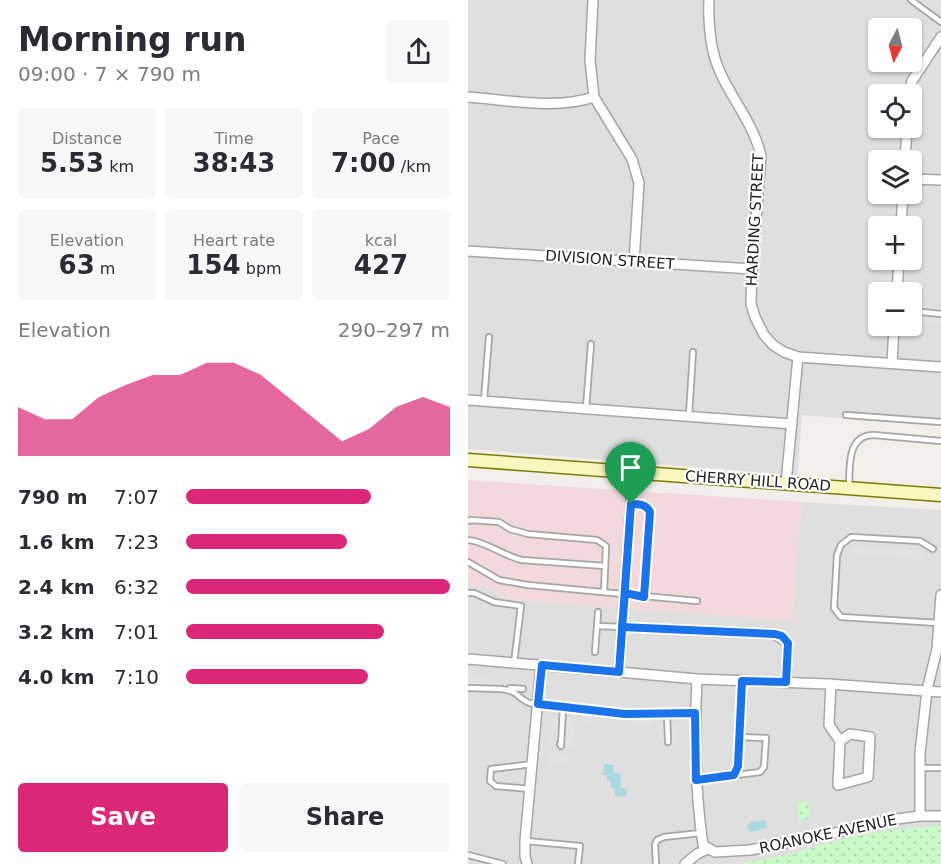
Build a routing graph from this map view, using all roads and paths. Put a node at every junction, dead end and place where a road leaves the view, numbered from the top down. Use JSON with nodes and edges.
{"nodes":[{"id":1,"x":593,"y":0,"type":"edge"},
{"id":2,"x":709,"y":0,"type":"edge"},
{"id":3,"x":911,"y":0,"type":"edge"},
{"id":4,"x":941,"y":22,"type":"edge"},
{"id":5,"x":941,"y":37,"type":"edge"},
{"id":6,"x":911,"y":84,"type":"edge"},
{"id":7,"x":594,"y":97,"type":"junction"},
{"id":8,"x":468,"y":98,"type":"edge"},
{"id":9,"x":922,"y":179,"type":"edge"},
{"id":10,"x":941,"y":180,"type":"edge"},
{"id":11,"x":468,"y":251,"type":"edge"},
{"id":12,"x":634,"y":262,"type":"junction"},
{"id":13,"x":752,"y":269,"type":"junction"},
{"id":14,"x":922,"y":312,"type":"edge"},
{"id":15,"x":941,"y":314,"type":"edge"},
{"id":16,"x":893,"y":336,"type":"edge"},
{"id":17,"x":489,"y":337,"type":"dead end"},
{"id":18,"x":591,"y":344,"type":"dead end"},
{"id":19,"x":693,"y":352,"type":"dead end"},
{"id":20,"x":798,"y":357,"type":"junction"},
{"id":21,"x":892,"y":363,"type":"junction"},
{"id":22,"x":941,"y":367,"type":"edge"},
{"id":23,"x":468,"y":400,"type":"edge"},
{"id":24,"x":484,"y":401,"type":"junction"},
{"id":25,"x":586,"y":408,"type":"junction"},
{"id":26,"x":846,"y":415,"type":"dead end"},
{"id":27,"x":688,"y":416,"type":"junction"},
{"id":28,"x":941,"y":422,"type":"edge"},
{"id":29,"x":792,"y":424,"type":"junction"},
{"id":30,"x":941,"y":441,"type":"edge"},
{"id":31,"x":468,"y":459,"type":"edge"},
{"id":32,"x":633,"y":472,"type":"junction"},
{"id":33,"x":786,"y":483,"type":"junction"},
{"id":34,"x":849,"y":488,"type":"junction"},
{"id":35,"x":941,"y":495,"type":"edge"},
{"id":36,"x":631,"y":504,"type":"junction"},
{"id":37,"x":468,"y":521,"type":"edge"},
{"id":38,"x":468,"y":540,"type":"edge"},
{"id":39,"x":933,"y":549,"type":"dead end"},
{"id":40,"x":468,"y":562,"type":"edge"},
{"id":41,"x":605,"y":566,"type":"junction"},
{"id":42,"x":604,"y":591,"type":"junction"},
{"id":43,"x":468,"y":593,"type":"edge"},
{"id":44,"x":625,"y":593,"type":"junction"},
{"id":45,"x":941,"y":595,"type":"edge"},
{"id":46,"x":644,"y":597,"type":"junction"},
{"id":47,"x":697,"y":601,"type":"dead end"},
{"id":48,"x":598,"y":612,"type":"dead end"},
{"id":49,"x":940,"y":623,"type":"edge"},
{"id":50,"x":597,"y":626,"type":"junction"},
{"id":51,"x":622,"y":627,"type":"junction"},
{"id":52,"x":595,"y":652,"type":"dead end"},
{"id":53,"x":468,"y":658,"type":"edge"},
{"id":54,"x":514,"y":663,"type":"junction"},
{"id":55,"x":542,"y":665,"type":"junction"},
{"id":56,"x":619,"y":672,"type":"junction"},
{"id":57,"x":697,"y":679,"type":"junction"},
{"id":58,"x":742,"y":681,"type":"junction"},
{"id":59,"x":786,"y":682,"type":"junction"},
{"id":60,"x":831,"y":684,"type":"junction"},
{"id":61,"x":468,"y":688,"type":"edge"},
{"id":62,"x":500,"y":689,"type":"junction"},
{"id":63,"x":523,"y":689,"type":"dead end"},
{"id":64,"x":927,"y":690,"type":"junction"},
{"id":65,"x":941,"y":692,"type":"edge"},
{"id":66,"x":538,"y":704,"type":"junction"},
{"id":67,"x":563,"y":708,"type":"junction"},
{"id":68,"x":695,"y":713,"type":"junction"},
{"id":69,"x":667,"y":714,"type":"junction"},
{"id":70,"x":740,"y":737,"type":"junction"},
{"id":71,"x":840,"y":741,"type":"junction"},
{"id":72,"x":668,"y":742,"type":"dead end"},
{"id":73,"x":560,"y":744,"type":"dead end"},
{"id":74,"x":533,"y":764,"type":"junction"},
{"id":75,"x":920,"y":768,"type":"junction"},
{"id":76,"x":941,"y":768,"type":"edge"},
{"id":77,"x":734,"y":775,"type":"junction"},
{"id":78,"x":696,"y":780,"type":"junction"},
{"id":79,"x":530,"y":789,"type":"junction"},
{"id":80,"x":920,"y":816,"type":"junction"},
{"id":81,"x":941,"y":816,"type":"edge"},
{"id":82,"x":702,"y":833,"type":"junction"},
{"id":83,"x":525,"y":841,"type":"junction"},
{"id":84,"x":708,"y":849,"type":"junction"},
{"id":85,"x":468,"y":855,"type":"edge"},
{"id":86,"x":503,"y":864,"type":"edge"},
{"id":87,"x":525,"y":864,"type":"edge"},
{"id":88,"x":578,"y":864,"type":"edge"},
{"id":89,"x":656,"y":864,"type":"edge"},
{"id":90,"x":685,"y":864,"type":"edge"}],
"edges":[{"from":1,"to":7,"type":"street"},
{"from":2,"to":13,"type":"street","name":"HARDING STREET"},
{"from":3,"to":4,"type":"lane"},
{"from":5,"to":6,"type":"street"},
{"from":7,"to":8,"type":"street"},
{"from":7,"to":12,"type":"street"},
{"from":9,"to":10,"type":"street"},
{"from":11,"to":12,"type":"street","name":"DIVISION STREET"},
{"from":12,"to":13,"type":"street","name":"DIVISION STREET"},
{"from":13,"to":20,"type":"street","name":"HARDING STREET"},
{"from":14,"to":15,"type":"lane"},
{"from":16,"to":21,"type":"street"},
{"from":17,"to":24,"type":"lane"},
{"from":18,"to":25,"type":"lane"},
{"from":19,"to":27,"type":"lane"},
{"from":20,"to":21,"type":"street","name":"HARDING STREET"},
{"from":20,"to":29,"type":"street"},
{"from":21,"to":22,"type":"street","name":"HARDING STREET"},
{"from":23,"to":24,"type":"street"},
{"from":24,"to":25,"type":"street"},
{"from":25,"to":27,"type":"street"},
{"from":26,"to":28,"type":"lane"},
{"from":27,"to":29,"type":"street"},
{"from":29,"to":33,"type":"street"},
{"from":30,"to":34,"type":"lane"},
{"from":31,"to":32,"type":"main road","name":"CHERRY HILL ROAD"},
{"from":32,"to":33,"type":"main road","name":"CHERRY HILL ROAD"},
{"from":32,"to":36,"type":"street"},
{"from":33,"to":34,"type":"main road","name":"CHERRY HILL ROAD"},
{"from":34,"to":35,"type":"main road","name":"CHERRY HILL ROAD"},
{"from":36,"to":44,"type":"street"},
{"from":36,"to":46,"type":"lane"},
{"from":37,"to":41,"type":"lane"},
{"from":38,"to":41,"type":"lane"},
{"from":39,"to":49,"type":"lane"},
{"from":40,"to":42,"type":"lane"},
{"from":41,"to":42,"type":"lane"},
{"from":42,"to":44,"type":"lane"},
{"from":43,"to":54,"type":"lane"},
{"from":44,"to":46,"type":"lane"},
{"from":44,"to":51,"type":"street"},
{"from":45,"to":49,"type":"street"},
{"from":46,"to":47,"type":"lane"},
{"from":48,"to":50,"type":"lane"},
{"from":49,"to":64,"type":"street"},
{"from":50,"to":51,"type":"lane"},
{"from":50,"to":52,"type":"lane"},
{"from":51,"to":56,"type":"street"},
{"from":51,"to":59,"type":"street"},
{"from":53,"to":54,"type":"street"},
{"from":54,"to":55,"type":"street"},
{"from":55,"to":56,"type":"street"},
{"from":55,"to":66,"type":"street"},
{"from":56,"to":57,"type":"street"},
{"from":57,"to":58,"type":"street"},
{"from":57,"to":68,"type":"street"},
{"from":58,"to":59,"type":"street"},
{"from":58,"to":70,"type":"lane"},
{"from":59,"to":60,"type":"street"},
{"from":60,"to":64,"type":"street"},
{"from":60,"to":71,"type":"street"},
{"from":61,"to":62,"type":"lane"},
{"from":62,"to":63,"type":"lane"},
{"from":62,"to":66,"type":"lane"},
{"from":64,"to":65,"type":"street"},
{"from":64,"to":75,"type":"street"},
{"from":66,"to":67,"type":"lane"},
{"from":66,"to":74,"type":"street"},
{"from":67,"to":69,"type":"lane"},
{"from":67,"to":73,"type":"lane"},
{"from":68,"to":69,"type":"lane"},
{"from":68,"to":78,"type":"street"},
{"from":69,"to":72,"type":"lane"},
{"from":70,"to":77,"type":"lane"},
{"from":70,"to":77,"type":"lane"},
{"from":71,"to":71,"type":"street"},
{"from":74,"to":79,"type":"street"},
{"from":74,"to":79,"type":"lane"},
{"from":75,"to":76,"type":"lane"},
{"from":75,"to":80,"type":"street"},
{"from":77,"to":78,"type":"lane"},
{"from":78,"to":82,"type":"street"},
{"from":79,"to":83,"type":"street"},
{"from":80,"to":81,"type":"street","name":"ROANOKE AVENUE"},
{"from":80,"to":84,"type":"street","name":"ROANOKE AVENUE"},
{"from":82,"to":84,"type":"street"},
{"from":82,"to":89,"type":"lane"},
{"from":83,"to":87,"type":"street"},
{"from":83,"to":88,"type":"lane"},
{"from":84,"to":90,"type":"street"},
{"from":85,"to":86,"type":"lane"}]}
